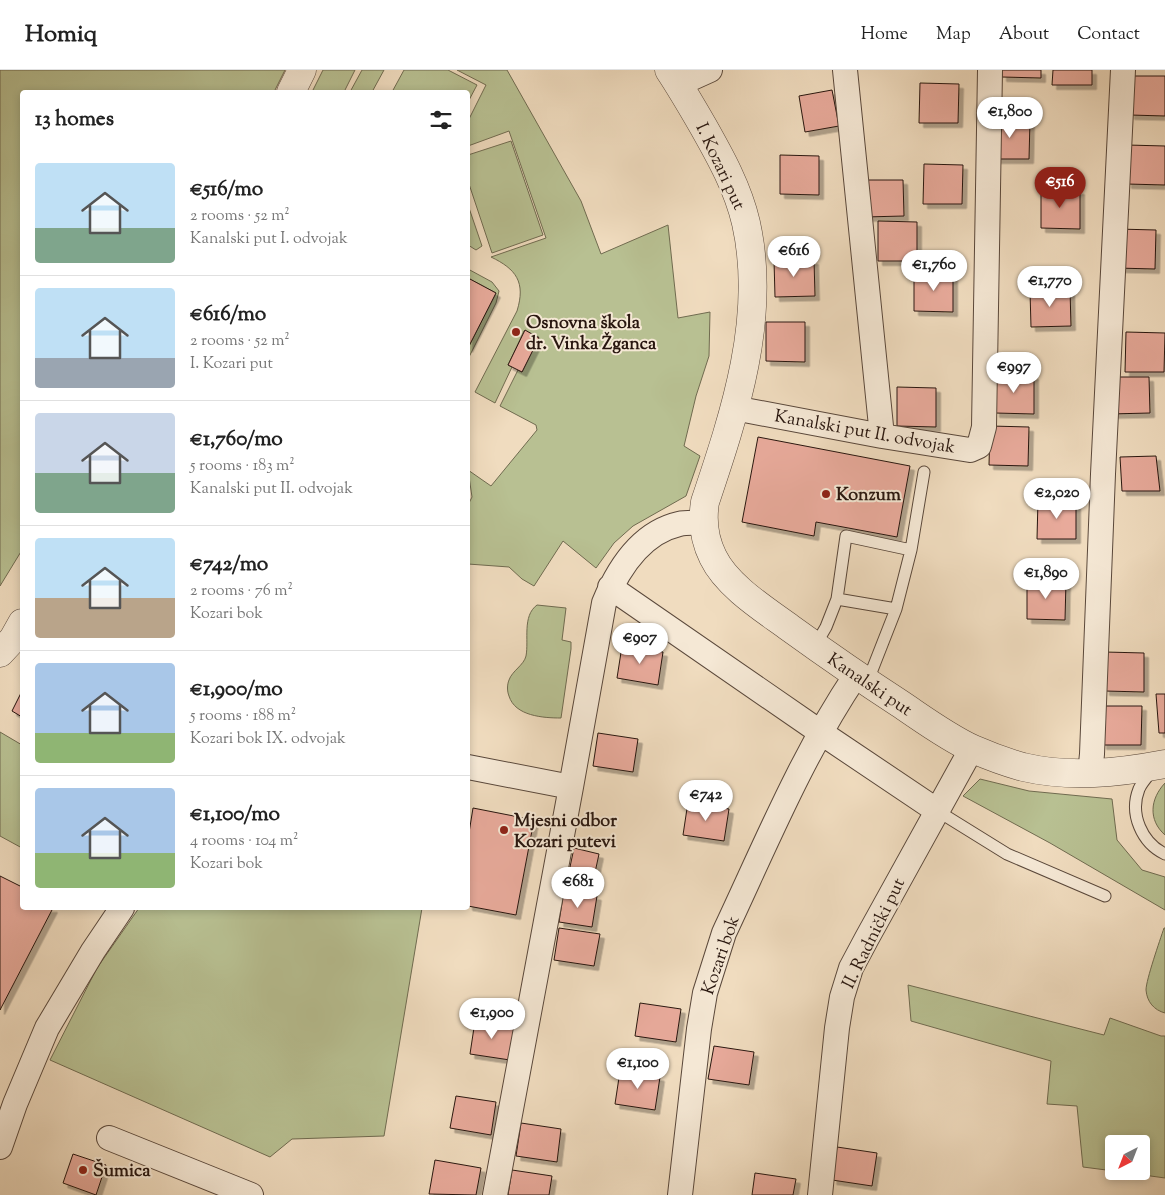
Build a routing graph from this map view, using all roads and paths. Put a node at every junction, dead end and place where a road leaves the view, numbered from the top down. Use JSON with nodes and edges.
{"nodes":[{"id":1,"x":302,"y":70,"type":"edge"},
{"id":2,"x":710,"y":70,"type":"edge"},
{"id":3,"x":845,"y":70,"type":"edge"},
{"id":4,"x":990,"y":70,"type":"edge"},
{"id":5,"x":1123,"y":70,"type":"edge"},
{"id":6,"x":674,"y":77,"type":"edge"},
{"id":7,"x":292,"y":90,"type":"edge"},
{"id":8,"x":734,"y":408,"type":"junction"},
{"id":9,"x":882,"y":436,"type":"junction"},
{"id":10,"x":723,"y":446,"type":"joint"},
{"id":11,"x":924,"y":472,"type":"dead end"},
{"id":12,"x":703,"y":524,"type":"junction"},
{"id":13,"x":911,"y":550,"type":"junction"},
{"id":14,"x":610,"y":588,"type":"junction"},
{"id":15,"x":837,"y":599,"type":"junction"},
{"id":16,"x":896,"y":609,"type":"junction"},
{"id":17,"x":20,"y":627,"type":"edge"},
{"id":18,"x":815,"y":646,"type":"junction"},
{"id":19,"x":0,"y":653,"type":"edge"},
{"id":20,"x":861,"y":679,"type":"junction"},
{"id":21,"x":820,"y":732,"type":"junction"},
{"id":22,"x":972,"y":748,"type":"junction"},
{"id":23,"x":1161,"y":764,"type":"edge"},
{"id":24,"x":470,"y":767,"type":"edge"},
{"id":25,"x":1090,"y":774,"type":"junction"},
{"id":26,"x":571,"y":787,"type":"junction"},
{"id":27,"x":936,"y":810,"type":"junction"},
{"id":28,"x":1165,"y":854,"type":"edge"},
{"id":29,"x":1105,"y":896,"type":"dead end"},
{"id":30,"x":121,"y":910,"type":"edge"},
{"id":31,"x":109,"y":1138,"type":"dead end"},
{"id":32,"x":0,"y":1147,"type":"edge"},
{"id":33,"x":251,"y":1195,"type":"edge"},
{"id":34,"x":495,"y":1195,"type":"edge"},
{"id":35,"x":680,"y":1195,"type":"edge"},
{"id":36,"x":820,"y":1195,"type":"edge"}],
"edges":[{"from":1,"to":7,"type":"street"},
{"from":2,"to":6,"type":"street"},
{"from":3,"to":9,"type":"street"},
{"from":4,"to":9,"type":"street","name":"Kanalski put II. odvojak"},
{"from":5,"to":25,"type":"street"},
{"from":6,"to":8,"type":"street","name":"I. Kozari put"},
{"from":8,"to":9,"type":"street","name":"Kanalski put II. odvojak"},
{"from":8,"to":10,"type":"street","name":"I. Kozari put"},
{"from":10,"to":12,"type":"street","name":"Kanalski put"},
{"from":11,"to":13,"type":"lane"},
{"from":12,"to":14,"type":"street"},
{"from":12,"to":18,"type":"street","name":"Kanalski put"},
{"from":13,"to":15,"type":"lane"},
{"from":13,"to":16,"type":"lane"},
{"from":14,"to":21,"type":"street"},
{"from":14,"to":26,"type":"street"},
{"from":15,"to":16,"type":"lane"},
{"from":15,"to":18,"type":"lane"},
{"from":16,"to":20,"type":"lane"},
{"from":17,"to":19,"type":"street"},
{"from":18,"to":20,"type":"street","name":"Kanalski put"},
{"from":20,"to":21,"type":"street","name":"Kozari bok"},
{"from":20,"to":22,"type":"street","name":"Kanalski put"},
{"from":21,"to":27,"type":"street"},
{"from":21,"to":35,"type":"street","name":"Kozari bok"},
{"from":22,"to":25,"type":"street","name":"Kanalski put"},
{"from":22,"to":27,"type":"street","name":"II. Radnički put"},
{"from":23,"to":25,"type":"street","name":"Kanalski put"},
{"from":23,"to":28,"type":"lane"},
{"from":24,"to":26,"type":"street"},
{"from":26,"to":34,"type":"street"},
{"from":27,"to":29,"type":"lane"},
{"from":27,"to":36,"type":"street","name":"II. Radnički put"},
{"from":30,"to":32,"type":"street"},
{"from":31,"to":33,"type":"street"}]}
